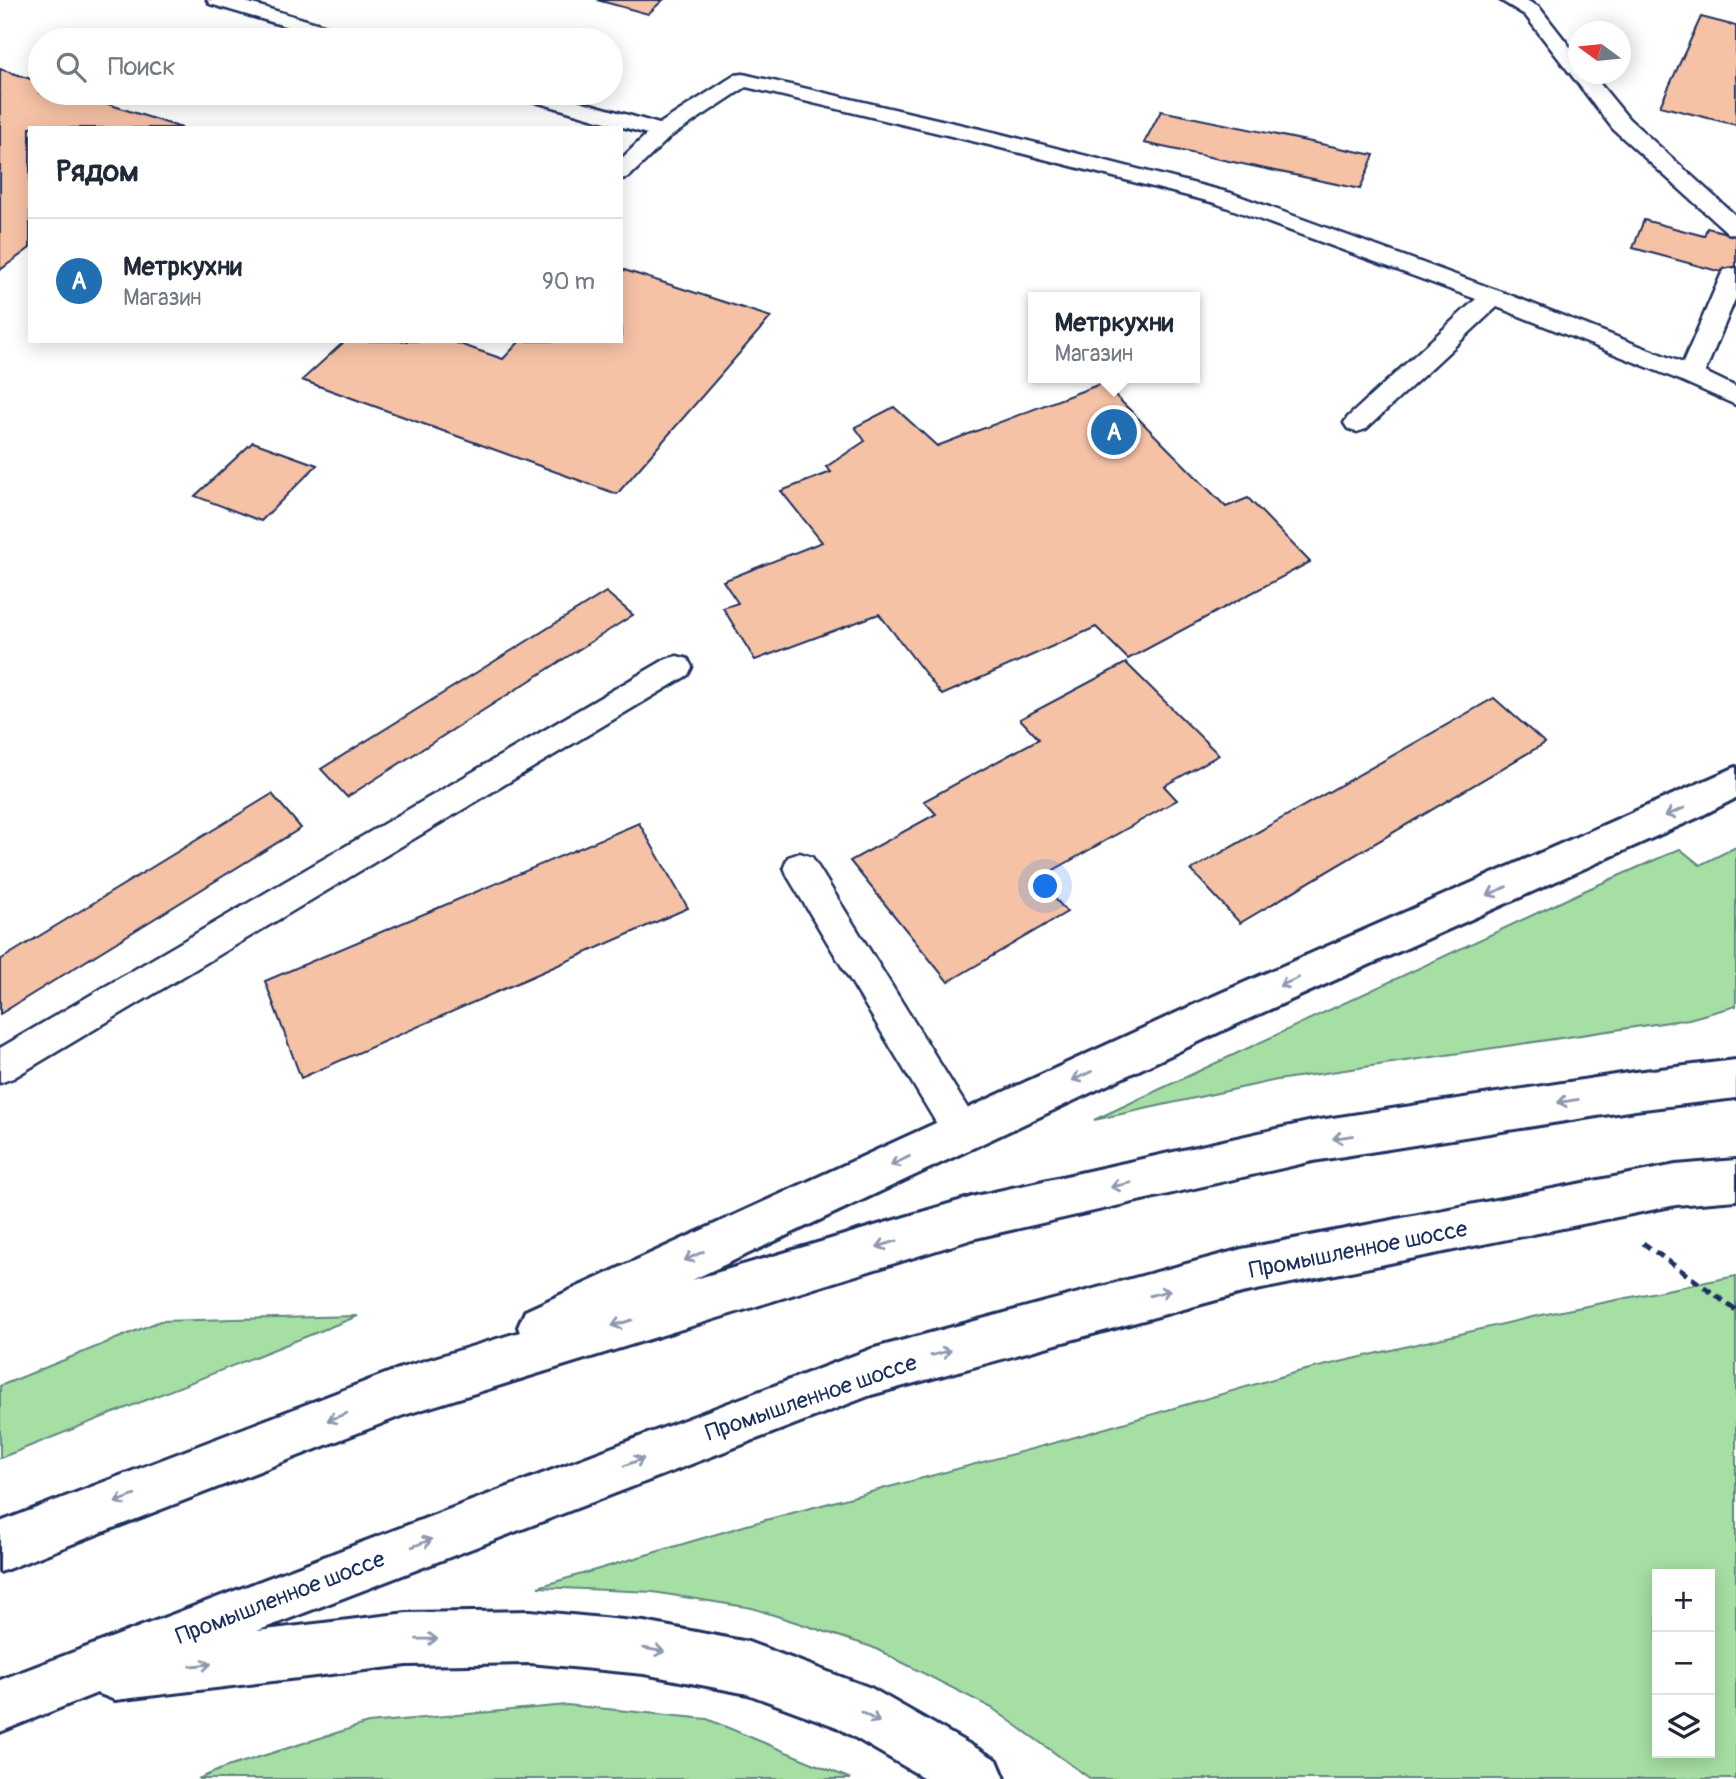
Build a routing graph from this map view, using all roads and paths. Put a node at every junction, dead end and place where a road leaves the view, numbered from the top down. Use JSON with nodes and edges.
{"nodes":[{"id":1,"x":217,"y":0,"type":"edge"},
{"id":2,"x":1510,"y":0,"type":"edge"},
{"id":3,"x":312,"y":28,"type":"edge"},
{"id":4,"x":1568,"y":57,"type":"edge"},
{"id":5,"x":1589,"y":84,"type":"edge"},
{"id":6,"x":571,"y":105,"type":"edge"},
{"id":7,"x":662,"y":132,"type":"junction"},
{"id":8,"x":623,"y":170,"type":"edge"},
{"id":9,"x":1736,"y":228,"type":"edge"},
{"id":10,"x":1732,"y":275,"type":"dead end"},
{"id":11,"x":1493,"y":297,"type":"junction"},
{"id":12,"x":1691,"y":375,"type":"junction"},
{"id":13,"x":1736,"y":397,"type":"edge"},
{"id":14,"x":1357,"y":423,"type":"dead end"},
{"id":15,"x":677,"y":667,"type":"dead end"},
{"id":16,"x":1736,"y":781,"type":"edge"},
{"id":17,"x":800,"y":867,"type":"dead end"},
{"id":18,"x":1736,"y":1064,"type":"edge"},
{"id":19,"x":0,"y":1067,"type":"edge"},
{"id":20,"x":1736,"y":1079,"type":"edge"},
{"id":21,"x":1635,"y":1091,"type":"junction"},
{"id":22,"x":962,"y":1132,"type":"junction"},
{"id":23,"x":1736,"y":1180,"type":"edge"},
{"id":24,"x":1588,"y":1203,"type":"junction"},
{"id":25,"x":1736,"y":1310,"type":"edge"},
{"id":26,"x":401,"y":1392,"type":"junction"},
{"id":27,"x":0,"y":1547,"type":"edge"},
{"id":28,"x":60,"y":1681,"type":"junction"},
{"id":29,"x":0,"y":1706,"type":"edge"},
{"id":30,"x":978,"y":1779,"type":"edge"}],
"edges":[{"from":1,"to":3,"type":"lane"},
{"from":2,"to":4,"type":"lane"},
{"from":5,"to":9,"type":"lane"},
{"from":6,"to":7,"type":"lane"},
{"from":7,"to":8,"type":"lane"},
{"from":7,"to":11,"type":"lane"},
{"from":10,"to":12,"type":"lane"},
{"from":11,"to":12,"type":"lane"},
{"from":11,"to":14,"type":"lane"},
{"from":12,"to":13,"type":"lane"},
{"from":15,"to":19,"type":"lane"},
{"from":16,"to":22,"type":"main road","one_way":true},
{"from":17,"to":22,"type":"lane"},
{"from":18,"to":21,"type":"main road"},
{"from":20,"to":21,"type":"main road"},
{"from":21,"to":26,"type":"main road","one_way":true},
{"from":22,"to":26,"type":"main road","one_way":true},
{"from":23,"to":24,"type":"main road","name":"Промышленное шоссе"},
{"from":24,"to":25,"type":"path"},
{"from":28,"to":24,"type":"main road","name":"Промышленное шоссе","one_way":true},
{"from":26,"to":27,"type":"main road","one_way":true},
{"from":28,"to":29,"type":"main road","name":"Промышленное шоссе"},
{"from":28,"to":30,"type":"main road","one_way":true}]}
